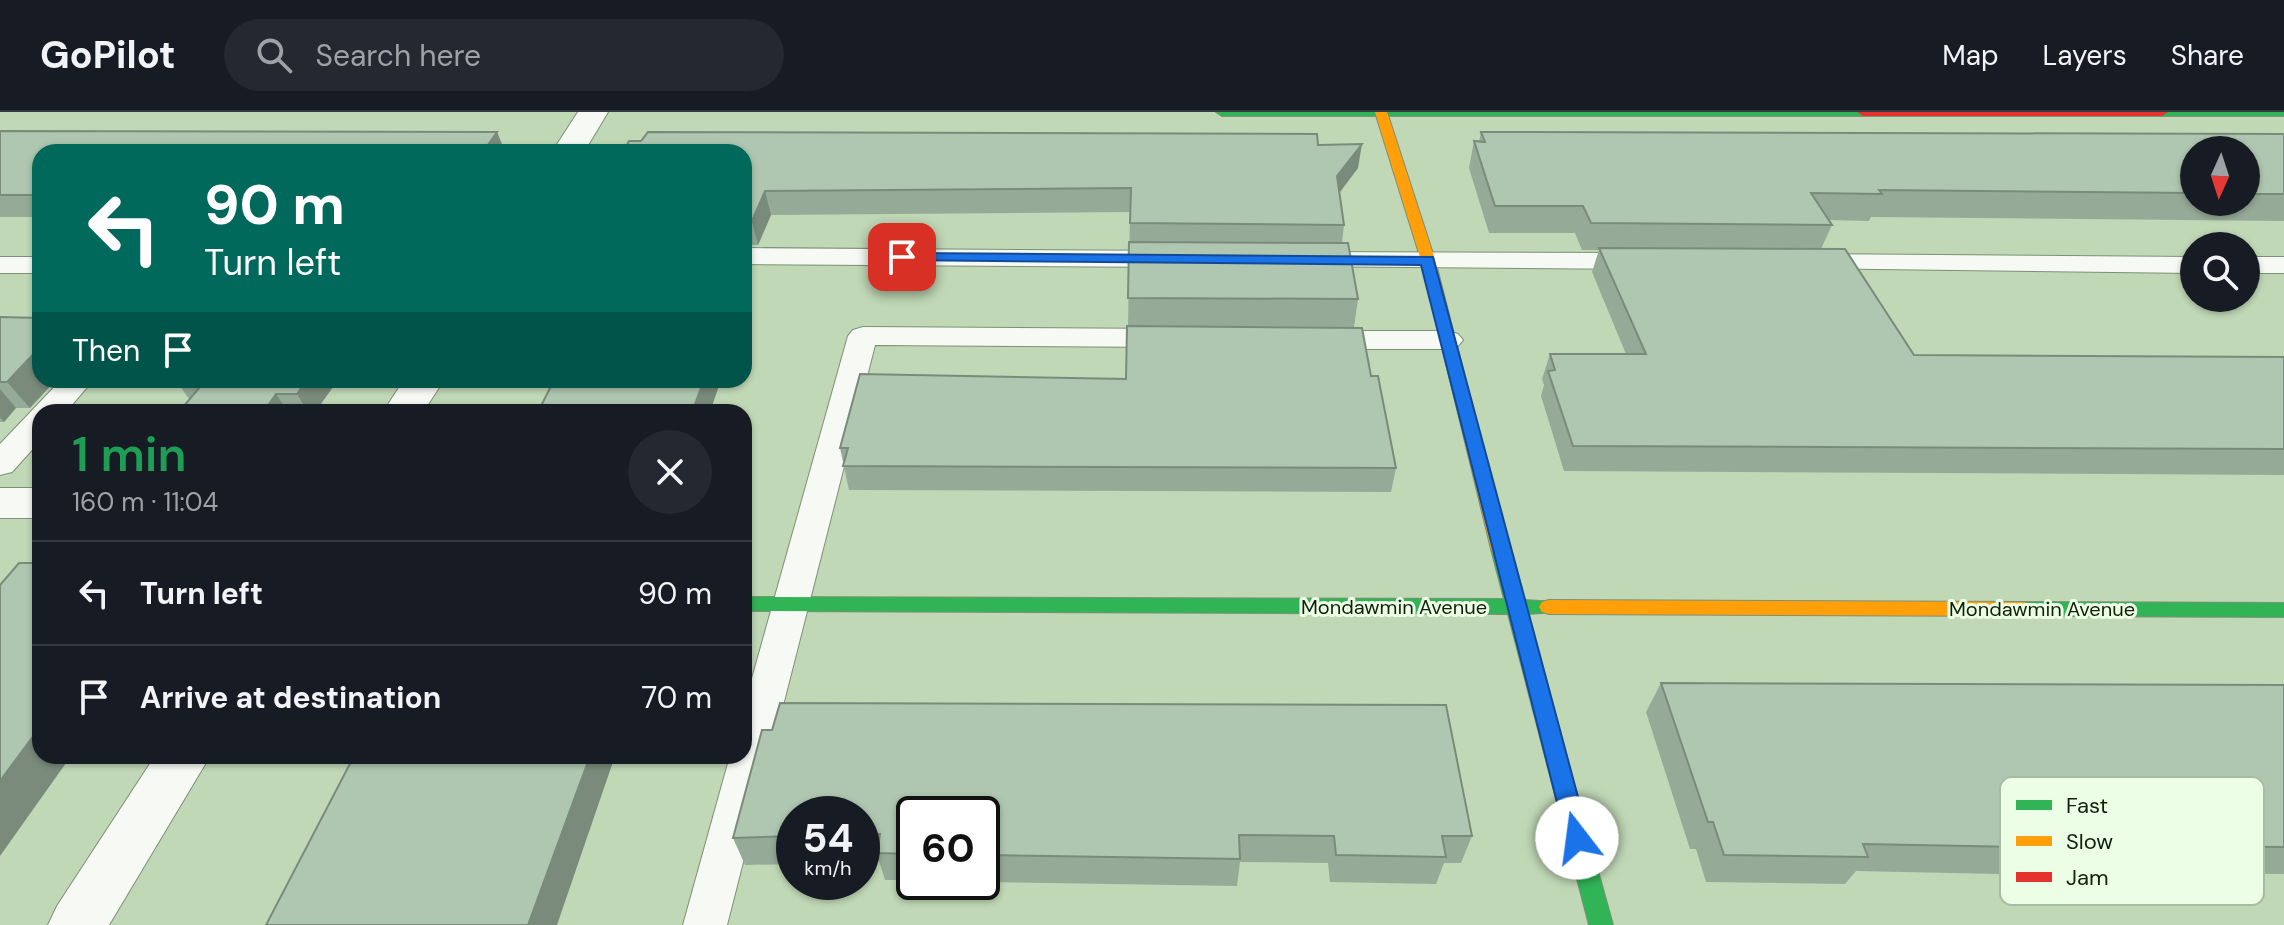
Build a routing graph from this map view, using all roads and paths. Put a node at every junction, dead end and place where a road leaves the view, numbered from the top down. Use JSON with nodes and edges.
{"nodes":[{"id":1,"x":593,"y":112,"type":"edge"},
{"id":2,"x":1222,"y":112,"type":"edge"},
{"id":3,"x":1381,"y":112,"type":"edge"},
{"id":4,"x":2284,"y":112,"type":"edge"},
{"id":5,"x":573,"y":144,"type":"edge"},
{"id":6,"x":752,"y":256,"type":"edge"},
{"id":7,"x":1201,"y":259,"type":"edge"},
{"id":8,"x":1280,"y":259,"type":"edge"},
{"id":9,"x":1428,"y":260,"type":"junction"},
{"id":10,"x":1667,"y":261,"type":"edge"},
{"id":11,"x":1779,"y":262,"type":"edge"},
{"id":12,"x":0,"y":265,"type":"edge"},
{"id":13,"x":32,"y":265,"type":"edge"},
{"id":14,"x":2180,"y":265,"type":"edge"},
{"id":15,"x":2260,"y":265,"type":"edge"},
{"id":16,"x":2284,"y":265,"type":"edge"},
{"id":17,"x":1206,"y":339,"type":"edge"},
{"id":18,"x":1283,"y":339,"type":"edge"},
{"id":19,"x":1448,"y":340,"type":"junction"},
{"id":20,"x":70,"y":388,"type":"edge"},
{"id":21,"x":56,"y":404,"type":"edge"},
{"id":22,"x":32,"y":430,"type":"edge"},
{"id":23,"x":0,"y":464,"type":"edge"},
{"id":24,"x":0,"y":503,"type":"edge"},
{"id":25,"x":32,"y":503,"type":"edge"},
{"id":26,"x":752,"y":604,"type":"edge"},
{"id":27,"x":791,"y":604,"type":"junction"},
{"id":28,"x":1515,"y":607,"type":"junction"},
{"id":29,"x":2284,"y":610,"type":"edge"},
{"id":30,"x":752,"y":750,"type":"edge"},
{"id":31,"x":179,"y":764,"type":"edge"},
{"id":32,"x":748,"y":764,"type":"edge"},
{"id":33,"x":77,"y":925,"type":"edge"},
{"id":34,"x":705,"y":925,"type":"edge"},
{"id":35,"x":1601,"y":925,"type":"edge"}],
"edges":[{"from":1,"to":5,"type":"street"},
{"from":2,"to":3,"type":"main road"},
{"from":3,"to":4,"type":"main road"},
{"from":3,"to":9,"type":"main road"},
{"from":6,"to":7,"type":"lane"},
{"from":8,"to":9,"type":"lane"},
{"from":9,"to":10,"type":"lane"},
{"from":9,"to":19,"type":"main road"},
{"from":11,"to":14,"type":"lane"},
{"from":12,"to":13,"type":"lane"},
{"from":15,"to":16,"type":"lane"},
{"from":17,"to":27,"type":"lane"},
{"from":18,"to":19,"type":"lane"},
{"from":19,"to":28,"type":"main road"},
{"from":20,"to":21,"type":"lane"},
{"from":22,"to":23,"type":"lane"},
{"from":24,"to":25,"type":"street"},
{"from":26,"to":27,"type":"main road","name":"Mondawmin Avenue"},
{"from":27,"to":28,"type":"main road","name":"Mondawmin Avenue"},
{"from":27,"to":30,"type":"lane"},
{"from":28,"to":29,"type":"main road","name":"Mondawmin Avenue"},
{"from":28,"to":35,"type":"main road"},
{"from":31,"to":33,"type":"street"},
{"from":32,"to":34,"type":"lane"}]}
